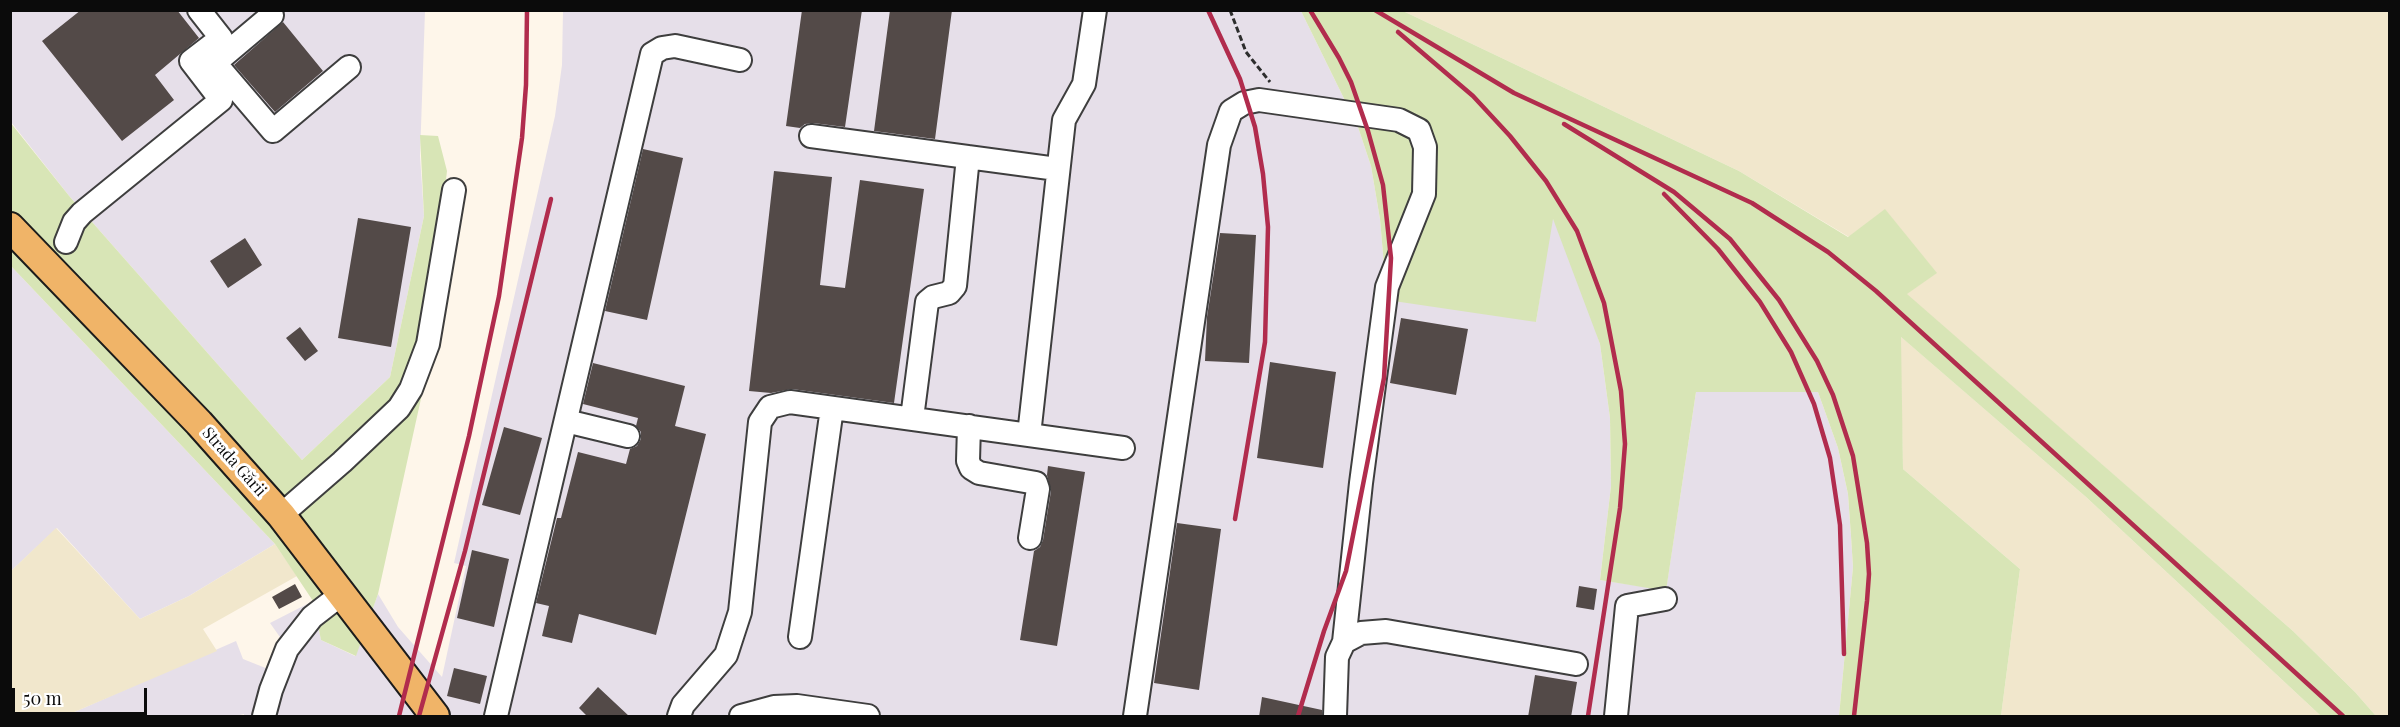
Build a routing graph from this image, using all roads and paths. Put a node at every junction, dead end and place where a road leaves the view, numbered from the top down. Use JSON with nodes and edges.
{"nodes":[{"id":1,"x":198,"y":10,"type":"edge"},
{"id":2,"x":1095,"y":10,"type":"edge"},
{"id":3,"x":1230,"y":10,"type":"edge"},
{"id":4,"x":272,"y":15,"type":"dead end"},
{"id":5,"x":740,"y":60,"type":"dead end"},
{"id":6,"x":349,"y":67,"type":"dead end"},
{"id":7,"x":244,"y":97,"type":"junction"},
{"id":8,"x":1288,"y":104,"type":"junction"},
{"id":9,"x":811,"y":136,"type":"dead end"},
{"id":10,"x":968,"y":157,"type":"junction"},
{"id":11,"x":1057,"y":169,"type":"junction"},
{"id":12,"x":454,"y":190,"type":"dead end"},
{"id":13,"x":10,"y":227,"type":"edge"},
{"id":14,"x":66,"y":242,"type":"junction"},
{"id":15,"x":43,"y":261,"type":"junction"},
{"id":16,"x":832,"y":408,"type":"junction"},
{"id":17,"x":912,"y":418,"type":"junction"},
{"id":18,"x":566,"y":421,"type":"junction"},
{"id":19,"x":969,"y":426,"type":"junction"},
{"id":20,"x":1029,"y":435,"type":"junction"},
{"id":21,"x":628,"y":436,"type":"dead end"},
{"id":22,"x":1123,"y":448,"type":"dead end"},
{"id":23,"x":281,"y":514,"type":"junction"},
{"id":24,"x":1030,"y":538,"type":"dead end"},
{"id":25,"x":343,"y":593,"type":"junction"},
{"id":26,"x":1665,"y":599,"type":"dead end"},
{"id":27,"x":800,"y":638,"type":"dead end"},
{"id":28,"x":1344,"y":642,"type":"junction"},
{"id":29,"x":1576,"y":664,"type":"dead end"},
{"id":30,"x":264,"y":717,"type":"edge"},
{"id":31,"x":435,"y":717,"type":"edge"},
{"id":32,"x":496,"y":717,"type":"edge"},
{"id":33,"x":679,"y":717,"type":"edge"},
{"id":34,"x":741,"y":717,"type":"edge"},
{"id":35,"x":868,"y":717,"type":"edge"},
{"id":36,"x":1135,"y":717,"type":"edge"},
{"id":37,"x":1335,"y":717,"type":"edge"},
{"id":38,"x":1616,"y":717,"type":"edge"}],
"edges":[{"from":1,"to":14,"type":"street"},
{"from":2,"to":11,"type":"street"},
{"from":3,"to":8,"type":"path"},
{"from":4,"to":7,"type":"street"},
{"from":5,"to":18,"type":"street"},
{"from":6,"to":7,"type":"street"},
{"from":7,"to":14,"type":"street"},
{"from":8,"to":28,"type":"street"},
{"from":8,"to":36,"type":"street"},
{"from":9,"to":10,"type":"street"},
{"from":10,"to":11,"type":"street"},
{"from":10,"to":17,"type":"street"},
{"from":11,"to":20,"type":"street"},
{"from":12,"to":23,"type":"street"},
{"from":13,"to":15,"type":"main road","name":"Strada Gării"},
{"from":14,"to":15,"type":"street"},
{"from":15,"to":23,"type":"main road","name":"Strada Gării"},
{"from":16,"to":17,"type":"street"},
{"from":16,"to":27,"type":"street"},
{"from":16,"to":33,"type":"street"},
{"from":17,"to":19,"type":"street"},
{"from":18,"to":21,"type":"street"},
{"from":18,"to":32,"type":"street"},
{"from":19,"to":20,"type":"street"},
{"from":19,"to":24,"type":"street"},
{"from":20,"to":22,"type":"street"},
{"from":23,"to":25,"type":"main road","name":"Strada Gării"},
{"from":25,"to":30,"type":"street"},
{"from":25,"to":31,"type":"main road","name":"Strada Gării"},
{"from":26,"to":38,"type":"street"},
{"from":28,"to":29,"type":"street"},
{"from":28,"to":37,"type":"street"},
{"from":34,"to":35,"type":"street"}]}
